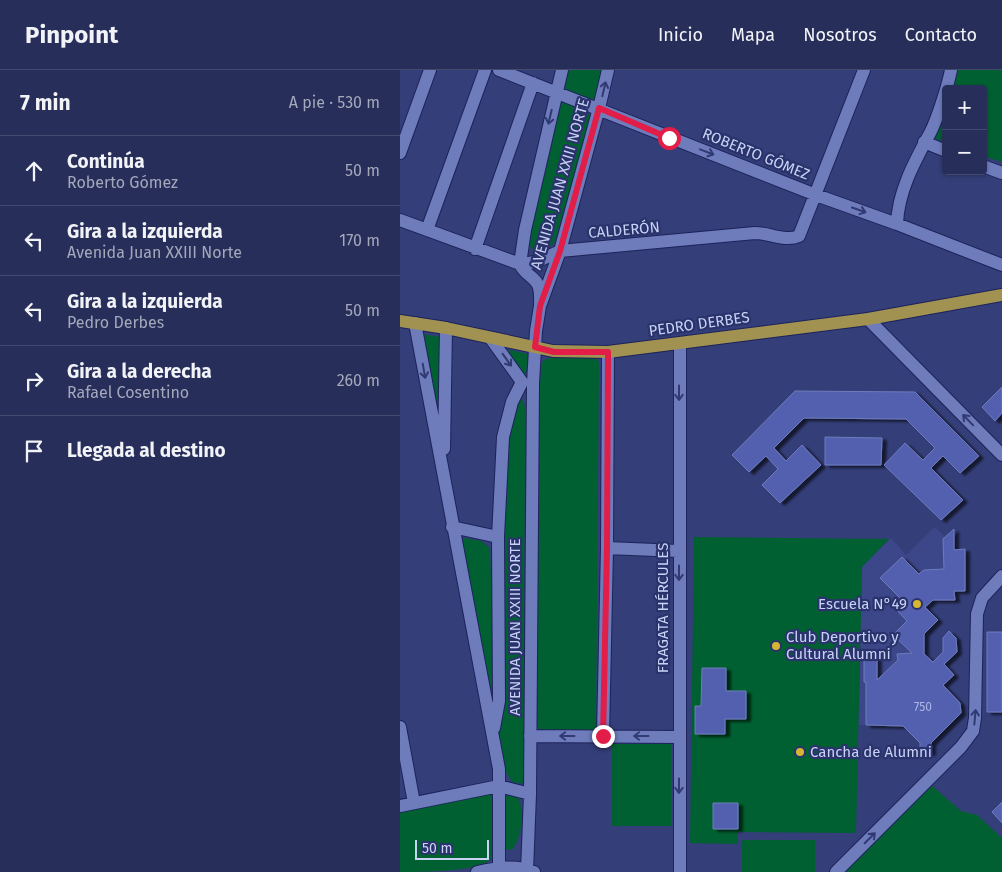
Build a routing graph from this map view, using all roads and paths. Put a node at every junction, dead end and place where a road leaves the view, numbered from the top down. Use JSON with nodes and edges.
{"nodes":[{"id":1,"x":430,"y":70,"type":"edge"},
{"id":2,"x":485,"y":70,"type":"edge"},
{"id":3,"x":499,"y":70,"type":"edge"},
{"id":4,"x":562,"y":70,"type":"edge"},
{"id":5,"x":608,"y":70,"type":"edge"},
{"id":6,"x":864,"y":70,"type":"edge"},
{"id":7,"x":951,"y":70,"type":"edge"},
{"id":8,"x":533,"y":83,"type":"junction"},
{"id":9,"x":556,"y":92,"type":"junction"},
{"id":10,"x":599,"y":108,"type":"junction"},
{"id":11,"x":924,"y":142,"type":"junction"},
{"id":12,"x":942,"y":149,"type":"edge"},
{"id":13,"x":400,"y":153,"type":"edge"},
{"id":14,"x":987,"y":167,"type":"edge"},
{"id":15,"x":1002,"y":173,"type":"edge"},
{"id":16,"x":816,"y":196,"type":"junction"},
{"id":17,"x":400,"y":220,"type":"edge"},
{"id":18,"x":897,"y":224,"type":"junction"},
{"id":19,"x":428,"y":230,"type":"junction"},
{"id":20,"x":475,"y":249,"type":"junction"},
{"id":21,"x":560,"y":251,"type":"junction"},
{"id":22,"x":520,"y":264,"type":"junction"},
{"id":23,"x":1002,"y":265,"type":"edge"},
{"id":24,"x":1002,"y":295,"type":"edge"},
{"id":25,"x":540,"y":306,"type":"junction"},
{"id":26,"x":868,"y":318,"type":"junction"},
{"id":27,"x":400,"y":321,"type":"edge"},
{"id":28,"x":415,"y":323,"type":"junction"},
{"id":29,"x":446,"y":328,"type":"junction"},
{"id":30,"x":491,"y":339,"type":"junction"},
{"id":31,"x":680,"y":344,"type":"junction"},
{"id":32,"x":535,"y":347,"type":"junction"},
{"id":33,"x":608,"y":352,"type":"junction"},
{"id":34,"x":528,"y":383,"type":"junction"},
{"id":35,"x":1002,"y":455,"type":"edge"},
{"id":36,"x":443,"y":476,"type":"junction"},
{"id":37,"x":452,"y":526,"type":"junction"},
{"id":38,"x":498,"y":537,"type":"junction"},
{"id":39,"x":607,"y":548,"type":"junction"},
{"id":40,"x":679,"y":551,"type":"junction"},
{"id":41,"x":1002,"y":576,"type":"edge"},
{"id":42,"x":400,"y":727,"type":"edge"},
{"id":43,"x":493,"y":736,"type":"junction"},
{"id":44,"x":530,"y":736,"type":"junction"},
{"id":45,"x":603,"y":736,"type":"junction"},
{"id":46,"x":679,"y":737,"type":"junction"},
{"id":47,"x":499,"y":786,"type":"junction"},
{"id":48,"x":530,"y":794,"type":"junction"},
{"id":49,"x":414,"y":803,"type":"junction"},
{"id":50,"x":400,"y":806,"type":"edge"},
{"id":51,"x":499,"y":870,"type":"edge"},
{"id":52,"x":530,"y":871,"type":"edge"},
{"id":53,"x":477,"y":872,"type":"edge"},
{"id":54,"x":680,"y":872,"type":"edge"},
{"id":55,"x":836,"y":872,"type":"edge"}],
"edges":[{"from":1,"to":13,"type":"street"},
{"from":2,"to":19,"type":"street"},
{"from":3,"to":8,"type":"street","name":"ROBERTO GÓMEZ"},
{"from":4,"to":9,"type":"street","name":"AVENIDA JUAN XXIII NORTE"},
{"from":10,"to":5,"type":"street","name":"AVENIDA JUAN XXIII NORTE","one_way":true},
{"from":6,"to":16,"type":"street"},
{"from":7,"to":11,"type":"street"},
{"from":8,"to":9,"type":"street","name":"ROBERTO GÓMEZ"},
{"from":8,"to":20,"type":"street"},
{"from":9,"to":10,"type":"street","name":"ROBERTO GÓMEZ"},
{"from":9,"to":22,"type":"street","name":"AVENIDA JUAN XXIII NORTE","one_way":true},
{"from":10,"to":16,"type":"street","name":"ROBERTO GÓMEZ","one_way":true},
{"from":10,"to":21,"type":"street","name":"AVENIDA JUAN XXIII NORTE"},
{"from":11,"to":12,"type":"street"},
{"from":11,"to":18,"type":"street"},
{"from":14,"to":15,"type":"street"},
{"from":16,"to":18,"type":"street","name":"ROBERTO GÓMEZ","one_way":true},
{"from":16,"to":21,"type":"street","name":"CALDERÓN"},
{"from":17,"to":19,"type":"street"},
{"from":18,"to":23,"type":"street","name":"ROBERTO GÓMEZ"},
{"from":19,"to":20,"type":"street"},
{"from":20,"to":22,"type":"street"},
{"from":21,"to":22,"type":"street","name":"CALDERÓN"},
{"from":21,"to":25,"type":"street","name":"AVENIDA JUAN XXIII NORTE"},
{"from":22,"to":25,"type":"street","name":"AVENIDA JUAN XXIII NORTE"},
{"from":24,"to":26,"type":"main road","name":"PEDRO DERBES"},
{"from":25,"to":32,"type":"street","name":"AVENIDA JUAN XXIII NORTE"},
{"from":26,"to":31,"type":"main road","name":"PEDRO DERBES"},
{"from":35,"to":26,"type":"street","one_way":true},
{"from":27,"to":28,"type":"main road","name":"PEDRO DERBES"},
{"from":28,"to":29,"type":"main road","name":"PEDRO DERBES"},
{"from":28,"to":36,"type":"street","one_way":true},
{"from":29,"to":30,"type":"main road","name":"PEDRO DERBES"},
{"from":29,"to":36,"type":"street"},
{"from":30,"to":32,"type":"main road","name":"PEDRO DERBES"},
{"from":30,"to":34,"type":"street","one_way":true},
{"from":31,"to":33,"type":"main road","name":"PEDRO DERBES"},
{"from":31,"to":40,"type":"street","name":"FRAGATA HÉRCULES","one_way":true},
{"from":32,"to":33,"type":"main road","name":"PEDRO DERBES"},
{"from":32,"to":34,"type":"street","name":"AVENIDA JUAN XXIII NORTE"},
{"from":33,"to":39,"type":"street"},
{"from":34,"to":38,"type":"street","name":"AVENIDA JUAN XXIII NORTE"},
{"from":34,"to":44,"type":"street","name":"AVENIDA JUAN XXIII NORTE"},
{"from":36,"to":37,"type":"street"},
{"from":37,"to":38,"type":"street"},
{"from":37,"to":43,"type":"street"},
{"from":38,"to":43,"type":"street","name":"AVENIDA JUAN XXIII NORTE"},
{"from":39,"to":40,"type":"street"},
{"from":39,"to":45,"type":"street"},
{"from":40,"to":46,"type":"street","name":"FRAGATA HÉRCULES","one_way":true},
{"from":55,"to":41,"type":"street","one_way":true},
{"from":42,"to":49,"type":"street"},
{"from":43,"to":47,"type":"street"},
{"from":45,"to":44,"type":"street","one_way":true},
{"from":44,"to":48,"type":"street","name":"AVENIDA JUAN XXIII NORTE"},
{"from":46,"to":45,"type":"street","one_way":true},
{"from":46,"to":54,"type":"street","name":"FRAGATA HÉRCULES","one_way":true},
{"from":47,"to":48,"type":"street"},
{"from":47,"to":49,"type":"street"},
{"from":47,"to":51,"type":"street"},
{"from":48,"to":52,"type":"street","name":"AVENIDA JUAN XXIII NORTE"},
{"from":49,"to":50,"type":"street"},
{"from":51,"to":52,"type":"street"},
{"from":51,"to":53,"type":"street"}]}
